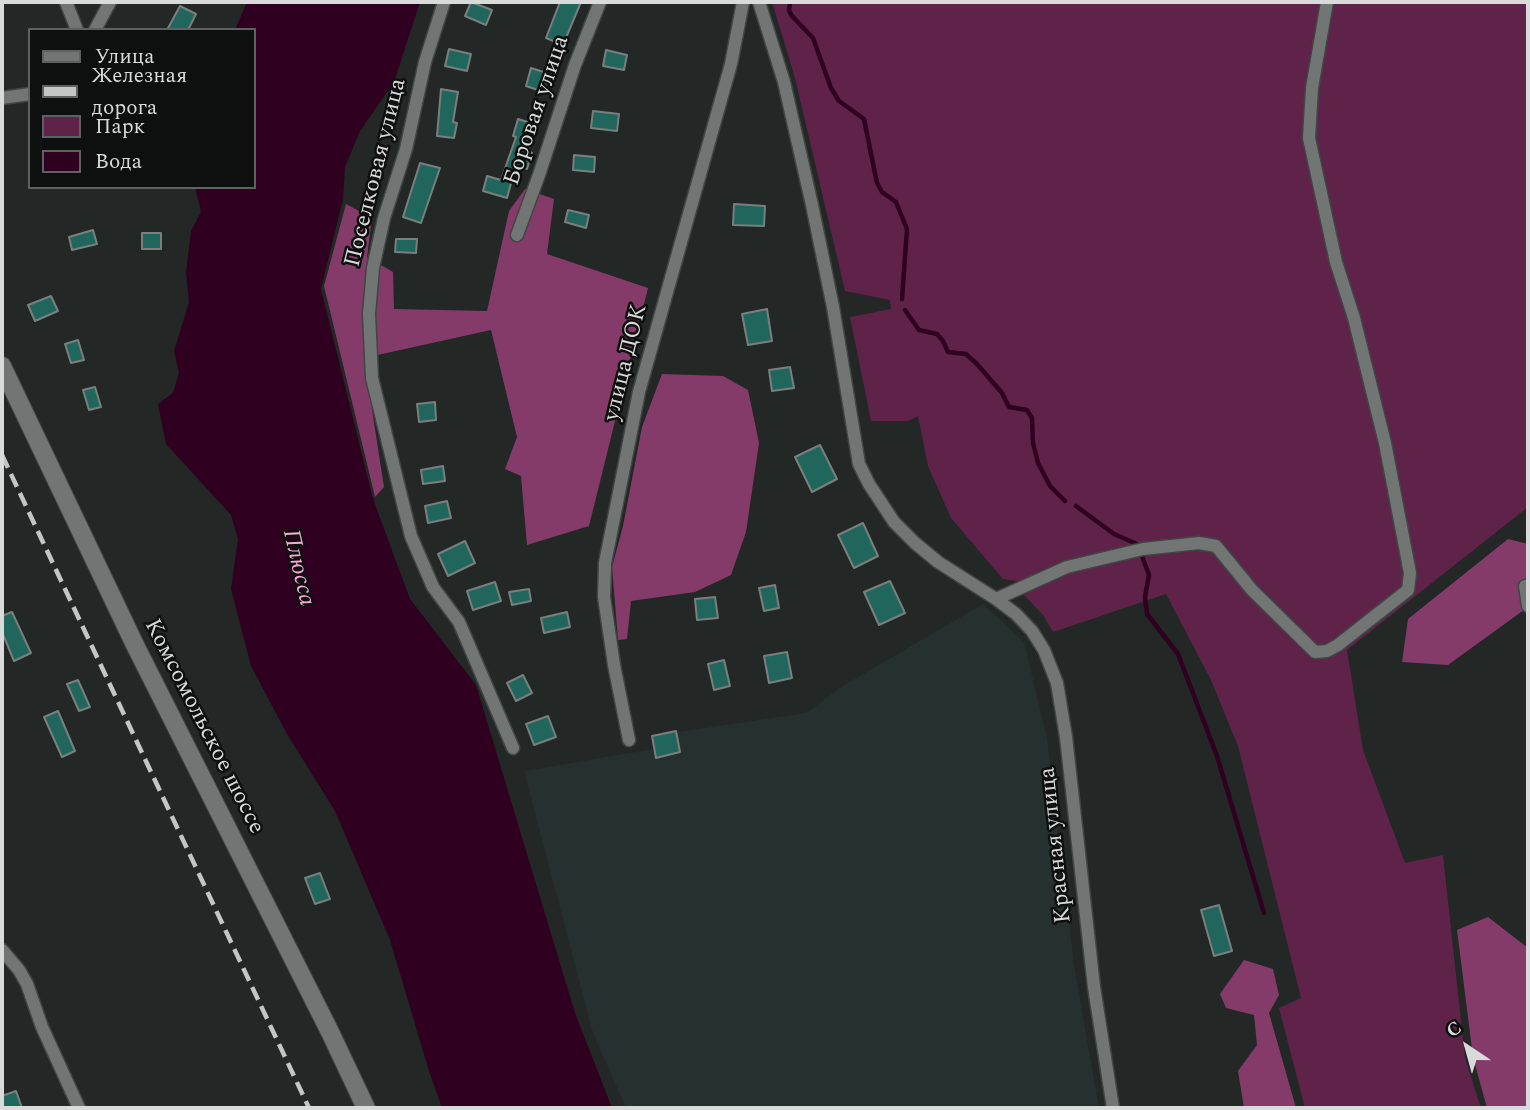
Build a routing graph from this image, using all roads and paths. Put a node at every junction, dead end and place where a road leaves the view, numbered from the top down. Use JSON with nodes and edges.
{"nodes":[{"id":1,"x":66,"y":2,"type":"edge"},
{"id":2,"x":110,"y":2,"type":"edge"},
{"id":3,"x":444,"y":2,"type":"edge"},
{"id":4,"x":600,"y":2,"type":"edge"},
{"id":5,"x":743,"y":2,"type":"edge"},
{"id":6,"x":759,"y":2,"type":"edge"},
{"id":7,"x":1327,"y":2,"type":"edge"},
{"id":8,"x":76,"y":28,"type":"edge"},
{"id":9,"x":96,"y":28,"type":"edge"},
{"id":10,"x":28,"y":94,"type":"edge"},
{"id":11,"x":2,"y":98,"type":"edge"},
{"id":12,"x":517,"y":235,"type":"dead end"},
{"id":13,"x":2,"y":366,"type":"edge"},
{"id":14,"x":1525,"y":586,"type":"dead end"},
{"id":15,"x":996,"y":598,"type":"junction"},
{"id":16,"x":1528,"y":606,"type":"edge"},
{"id":17,"x":629,"y":740,"type":"dead end"},
{"id":18,"x":513,"y":748,"type":"dead end"},
{"id":19,"x":2,"y":950,"type":"edge"},
{"id":20,"x":79,"y":1108,"type":"edge"},
{"id":21,"x":366,"y":1108,"type":"edge"},
{"id":22,"x":1113,"y":1108,"type":"edge"}],
"edges":[{"from":1,"to":8,"type":"street"},
{"from":2,"to":9,"type":"street"},
{"from":3,"to":18,"type":"street","name":"Поселковая улица"},
{"from":4,"to":12,"type":"street","name":"Боровая улица"},
{"from":5,"to":17,"type":"street","name":"улица ДОК"},
{"from":6,"to":15,"type":"street"},
{"from":7,"to":15,"type":"street"},
{"from":10,"to":11,"type":"street"},
{"from":13,"to":21,"type":"main road","name":"Комсомольское шоссе"},
{"from":14,"to":16,"type":"street"},
{"from":15,"to":22,"type":"street","name":"Красная улица"},
{"from":19,"to":20,"type":"street"}]}
